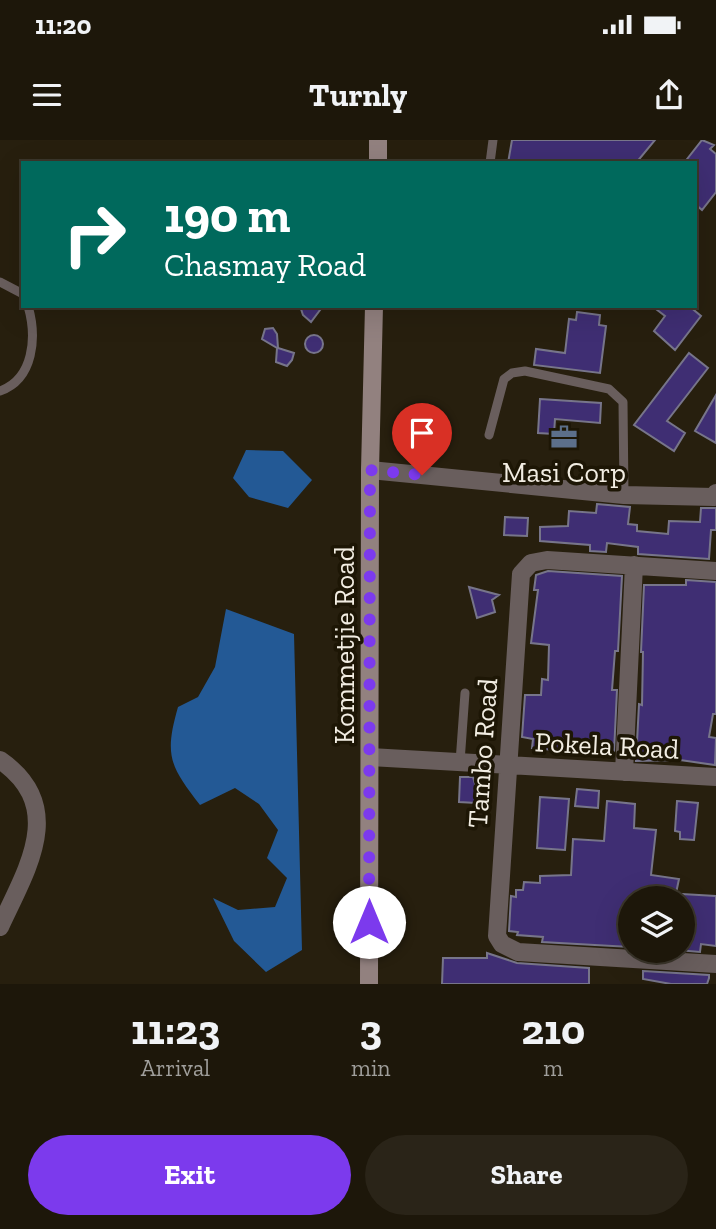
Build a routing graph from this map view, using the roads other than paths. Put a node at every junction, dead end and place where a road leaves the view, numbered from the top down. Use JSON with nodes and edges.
{"nodes":[{"id":1,"x":378,"y":140,"type":"edge"},
{"id":2,"x":493,"y":140,"type":"edge"},
{"id":3,"x":378,"y":161,"type":"edge"},
{"id":4,"x":490,"y":161,"type":"edge"},
{"id":5,"x":0,"y":282,"type":"edge"},
{"id":6,"x":21,"y":293,"type":"edge"},
{"id":7,"x":29,"y":308,"type":"edge"},
{"id":8,"x":374,"y":308,"type":"edge"},
{"id":9,"x":0,"y":391,"type":"edge"},
{"id":10,"x":489,"y":435,"type":"dead end"},
{"id":11,"x":370,"y":470,"type":"junction"},
{"id":12,"x":624,"y":495,"type":"junction"},
{"id":13,"x":715,"y":495,"type":"edge"},
{"id":14,"x":634,"y":565,"type":"junction"},
{"id":15,"x":716,"y":571,"type":"edge"},
{"id":16,"x":465,"y":694,"type":"dead end"},
{"id":17,"x":370,"y":757,"type":"junction"},
{"id":18,"x":0,"y":760,"type":"edge"},
{"id":19,"x":460,"y":762,"type":"junction"},
{"id":20,"x":507,"y":765,"type":"junction"},
{"id":21,"x":624,"y":772,"type":"junction"},
{"id":22,"x":716,"y":777,"type":"edge"},
{"id":23,"x":0,"y":928,"type":"edge"},
{"id":24,"x":716,"y":964,"type":"edge"},
{"id":25,"x":369,"y":984,"type":"edge"}],
"edges":[{"from":1,"to":3,"type":"main road"},
{"from":2,"to":4,"type":"lane"},
{"from":5,"to":6,"type":"lane"},
{"from":7,"to":9,"type":"lane"},
{"from":8,"to":11,"type":"main road","name":"Kommetjie Road"},
{"from":10,"to":12,"type":"lane"},
{"from":11,"to":12,"type":"street"},
{"from":11,"to":17,"type":"main road","name":"Kommetjie Road"},
{"from":12,"to":13,"type":"street"},
{"from":14,"to":15,"type":"street"},
{"from":14,"to":20,"type":"street","name":"Tambo Road"},
{"from":14,"to":21,"type":"street"},
{"from":16,"to":19,"type":"lane"},
{"from":17,"to":19,"type":"street","name":"Pokela Road"},
{"from":17,"to":25,"type":"main road","name":"Kommetjie Road"},
{"from":18,"to":23,"type":"street"},
{"from":19,"to":20,"type":"street","name":"Pokela Road"},
{"from":20,"to":21,"type":"street","name":"Pokela Road"},
{"from":20,"to":24,"type":"street","name":"Tambo Road"},
{"from":21,"to":22,"type":"street","name":"Pokela Road"}]}
